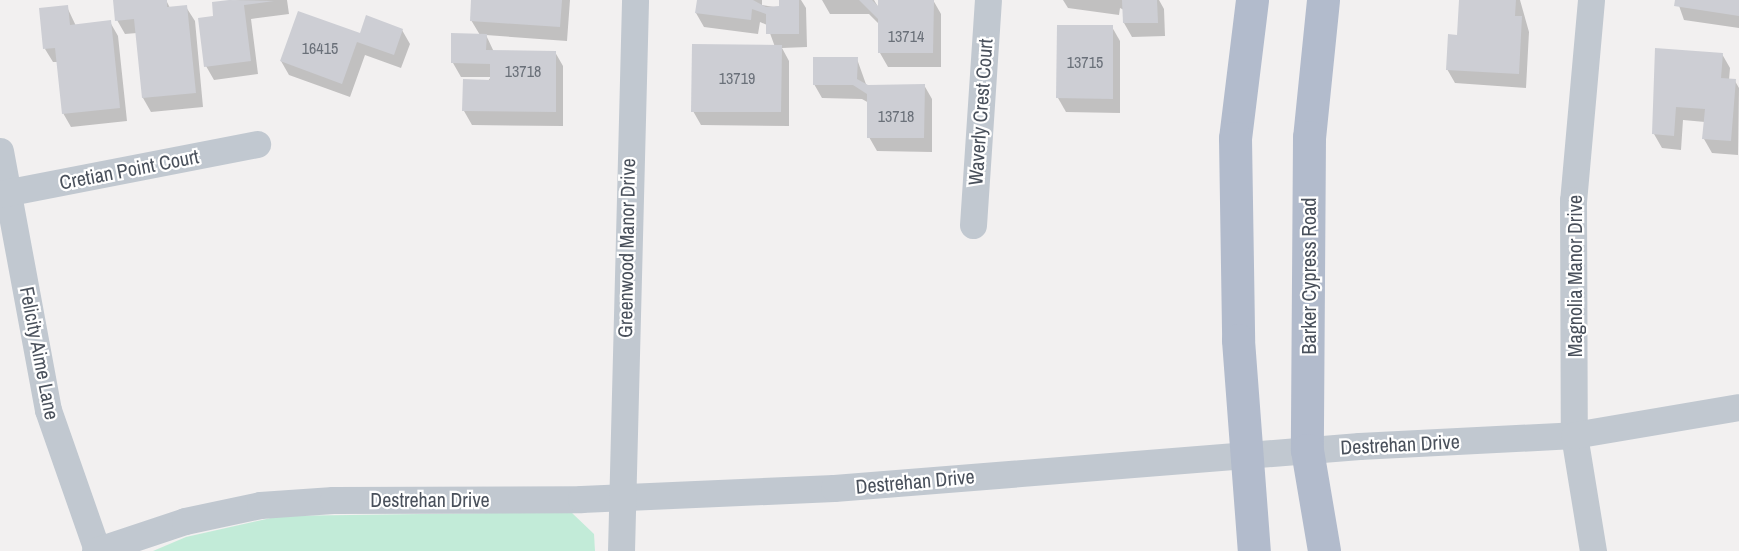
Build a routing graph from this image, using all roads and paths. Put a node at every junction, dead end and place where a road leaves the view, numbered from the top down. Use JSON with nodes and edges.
{"nodes":[{"id":1,"x":634,"y":0,"type":"edge"},
{"id":2,"x":988,"y":0,"type":"edge"},
{"id":3,"x":1252,"y":0,"type":"edge"},
{"id":4,"x":1323,"y":0,"type":"edge"},
{"id":5,"x":1591,"y":0,"type":"edge"},
{"id":6,"x":257,"y":144,"type":"dead end"},
{"id":7,"x":0,"y":151,"type":"edge"},
{"id":8,"x":5,"y":193,"type":"edge"},
{"id":9,"x":973,"y":225,"type":"dead end"},
{"id":10,"x":1739,"y":407,"type":"edge"},
{"id":11,"x":1574,"y":435,"type":"junction"},
{"id":12,"x":1307,"y":450,"type":"junction"},
{"id":13,"x":1248,"y":455,"type":"junction"},
{"id":14,"x":621,"y":495,"type":"junction"},
{"id":15,"x":96,"y":550,"type":"edge"},
{"id":16,"x":621,"y":551,"type":"edge"},
{"id":17,"x":1254,"y":551,"type":"edge"},
{"id":18,"x":1324,"y":551,"type":"edge"},
{"id":19,"x":1593,"y":551,"type":"edge"}],
"edges":[{"from":1,"to":14,"type":"street","name":"Greenwood Manor Drive"},
{"from":2,"to":9,"type":"street","name":"Waverly Crest Court"},
{"from":3,"to":13,"type":"main road"},
{"from":4,"to":12,"type":"main road","name":"Barker Cypress Road"},
{"from":5,"to":11,"type":"street","name":"Magnolia Manor Drive"},
{"from":6,"to":8,"type":"street","name":"Cretian Point Court"},
{"from":7,"to":8,"type":"street","name":"Felicity Aime Lane"},
{"from":8,"to":15,"type":"street","name":"Felicity Aime Lane"},
{"from":10,"to":11,"type":"street","name":"Destrehan Drive"},
{"from":11,"to":12,"type":"street","name":"Destrehan Drive"},
{"from":11,"to":19,"type":"street","name":"Magnolia Manor Drive"},
{"from":12,"to":13,"type":"street","name":"Destrehan Drive"},
{"from":12,"to":18,"type":"main road","name":"Barker Cypress Road"},
{"from":13,"to":14,"type":"street","name":"Destrehan Drive"},
{"from":13,"to":17,"type":"main road"},
{"from":14,"to":15,"type":"street","name":"Destrehan Drive"},
{"from":14,"to":16,"type":"street","name":"Greenwood Manor Drive"}]}
